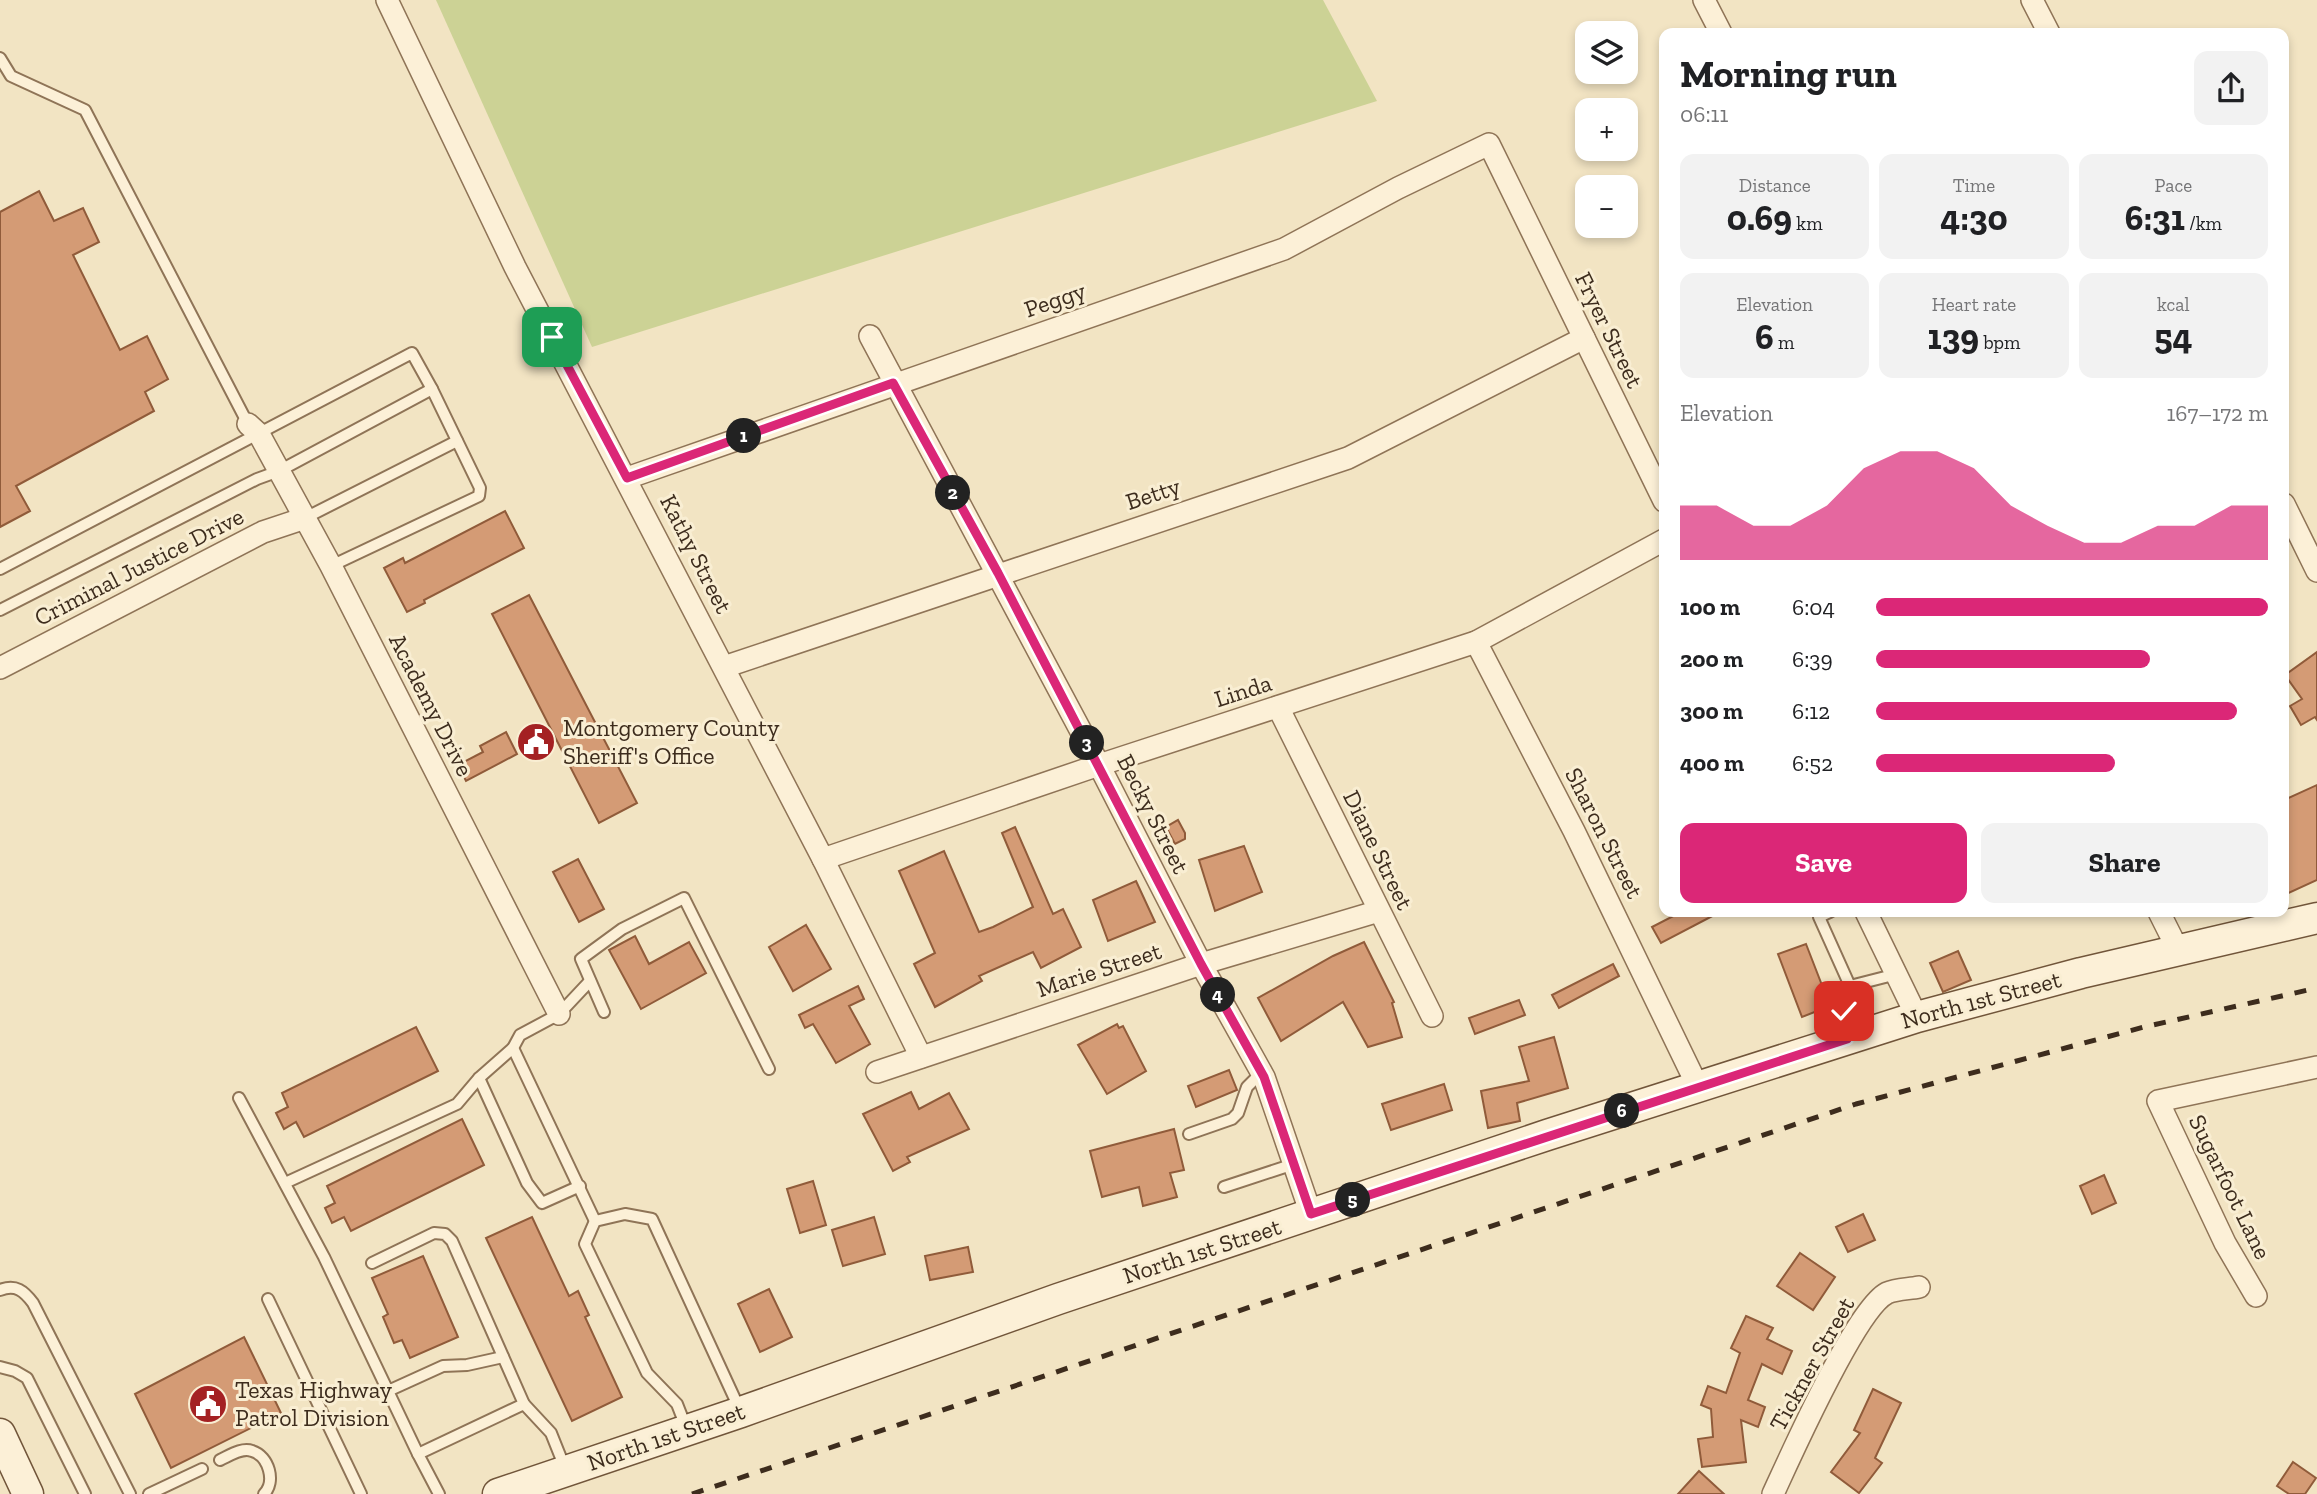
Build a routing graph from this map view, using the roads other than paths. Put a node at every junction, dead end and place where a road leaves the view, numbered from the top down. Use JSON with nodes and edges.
{"nodes":[{"id":1,"x":387,"y":0,"type":"edge"},
{"id":2,"x":1704,"y":0,"type":"edge"},
{"id":3,"x":2032,"y":0,"type":"edge"},
{"id":4,"x":1718,"y":28,"type":"edge"},
{"id":5,"x":2046,"y":28,"type":"edge"},
{"id":6,"x":0,"y":58,"type":"edge"},
{"id":7,"x":1489,"y":144,"type":"joint"},
{"id":8,"x":870,"y":336,"type":"dead end"},
{"id":9,"x":1584,"y":338,"type":"junction"},
{"id":10,"x":893,"y":383,"type":"junction"},
{"id":11,"x":432,"y":389,"type":"junction"},
{"id":12,"x":254,"y":429,"type":"junction"},
{"id":13,"x":457,"y":441,"type":"junction"},
{"id":14,"x":279,"y":471,"type":"junction"},
{"id":15,"x":627,"y":478,"type":"junction"},
{"id":16,"x":1659,"y":491,"type":"edge"},
{"id":17,"x":2289,"y":514,"type":"edge"},
{"id":18,"x":305,"y":519,"type":"junction"},
{"id":19,"x":1659,"y":543,"type":"edge"},
{"id":20,"x":331,"y":566,"type":"junction"},
{"id":21,"x":0,"y":569,"type":"edge"},
{"id":22,"x":2317,"y":571,"type":"edge"},
{"id":23,"x":998,"y":573,"type":"junction"},
{"id":24,"x":0,"y":610,"type":"edge"},
{"id":25,"x":1476,"y":642,"type":"junction"},
{"id":26,"x":724,"y":667,"type":"junction"},
{"id":27,"x":0,"y":668,"type":"edge"},
{"id":28,"x":1278,"y":707,"type":"junction"},
{"id":29,"x":1099,"y":765,"type":"junction"},
{"id":30,"x":823,"y":859,"type":"junction"},
{"id":31,"x":1379,"y":911,"type":"junction"},
{"id":32,"x":1819,"y":917,"type":"edge"},
{"id":33,"x":1868,"y":917,"type":"edge"},
{"id":34,"x":2162,"y":917,"type":"edge"},
{"id":35,"x":2317,"y":918,"type":"edge"},
{"id":36,"x":2178,"y":950,"type":"junction"},
{"id":37,"x":1201,"y":964,"type":"junction"},
{"id":38,"x":1896,"y":974,"type":"junction"},
{"id":39,"x":590,"y":981,"type":"junction"},
{"id":40,"x":1850,"y":986,"type":"junction"},
{"id":41,"x":604,"y":1012,"type":"dead end"},
{"id":42,"x":559,"y":1014,"type":"junction"},
{"id":43,"x":1432,"y":1016,"type":"dead end"},
{"id":44,"x":1917,"y":1017,"type":"junction"},
{"id":45,"x":1847,"y":1039,"type":"junction"},
{"id":46,"x":513,"y":1048,"type":"junction"},
{"id":47,"x":922,"y":1057,"type":"junction"},
{"id":48,"x":2317,"y":1067,"type":"edge"},
{"id":49,"x":769,"y":1069,"type":"dead end"},
{"id":50,"x":877,"y":1072,"type":"dead end"},
{"id":51,"x":1261,"y":1073,"type":"junction"},
{"id":52,"x":479,"y":1078,"type":"junction"},
{"id":53,"x":1699,"y":1087,"type":"junction"},
{"id":54,"x":239,"y":1098,"type":"dead end"},
{"id":55,"x":1189,"y":1134,"type":"dead end"},
{"id":56,"x":1294,"y":1164,"type":"junction"},
{"id":57,"x":285,"y":1183,"type":"junction"},
{"id":58,"x":580,"y":1186,"type":"junction"},
{"id":59,"x":1224,"y":1187,"type":"dead end"},
{"id":60,"x":1311,"y":1214,"type":"junction"},
{"id":61,"x":595,"y":1221,"type":"junction"},
{"id":62,"x":373,"y":1263,"type":"dead end"},
{"id":63,"x":1919,"y":1287,"type":"dead end"},
{"id":64,"x":0,"y":1290,"type":"edge"},
{"id":65,"x":2256,"y":1296,"type":"dead end"},
{"id":66,"x":268,"y":1299,"type":"dead end"},
{"id":67,"x":502,"y":1357,"type":"junction"},
{"id":68,"x":0,"y":1367,"type":"edge"},
{"id":69,"x":388,"y":1391,"type":"junction"},
{"id":70,"x":524,"y":1404,"type":"junction"},
{"id":71,"x":740,"y":1412,"type":"junction"},
{"id":72,"x":687,"y":1430,"type":"junction"},
{"id":73,"x":0,"y":1434,"type":"edge"},
{"id":74,"x":418,"y":1454,"type":"junction"},
{"id":75,"x":220,"y":1460,"type":"dead end"},
{"id":76,"x":202,"y":1469,"type":"dead end"},
{"id":77,"x":566,"y":1471,"type":"junction"},
{"id":78,"x":28,"y":1494,"type":"edge"},
{"id":79,"x":85,"y":1494,"type":"edge"},
{"id":80,"x":130,"y":1494,"type":"edge"},
{"id":81,"x":149,"y":1494,"type":"edge"},
{"id":82,"x":264,"y":1494,"type":"edge"},
{"id":83,"x":361,"y":1494,"type":"edge"},
{"id":84,"x":439,"y":1494,"type":"edge"},
{"id":85,"x":498,"y":1494,"type":"edge"},
{"id":86,"x":1773,"y":1494,"type":"edge"}],
"edges":[{"from":1,"to":15,"type":"street","name":"Kathy Street"},
{"from":2,"to":4,"type":"street"},
{"from":3,"to":5,"type":"street"},
{"from":6,"to":12,"type":"lane"},
{"from":7,"to":9,"type":"street","name":"Fryer Street"},
{"from":7,"to":10,"type":"street","name":"Peggy"},
{"from":8,"to":10,"type":"street","name":"Becky Street"},
{"from":9,"to":16,"type":"street","name":"Fryer Street"},
{"from":9,"to":23,"type":"street","name":"Betty"},
{"from":10,"to":15,"type":"street","name":"Peggy"},
{"from":10,"to":23,"type":"street","name":"Becky Street"},
{"from":11,"to":12,"type":"lane"},
{"from":11,"to":13,"type":"lane"},
{"from":11,"to":14,"type":"lane"},
{"from":12,"to":14,"type":"street","name":"Academy Drive"},
{"from":12,"to":21,"type":"lane"},
{"from":13,"to":18,"type":"lane"},
{"from":13,"to":20,"type":"lane"},
{"from":14,"to":18,"type":"street","name":"Academy Drive"},
{"from":14,"to":24,"type":"lane"},
{"from":15,"to":26,"type":"street","name":"Kathy Street"},
{"from":17,"to":22,"type":"street"},
{"from":18,"to":20,"type":"street","name":"Academy Drive"},
{"from":18,"to":27,"type":"street","name":"Criminal Justice Drive"},
{"from":19,"to":25,"type":"street","name":"Linda"},
{"from":20,"to":42,"type":"street","name":"Academy Drive"},
{"from":23,"to":26,"type":"street","name":"Betty"},
{"from":23,"to":29,"type":"street","name":"Becky Street"},
{"from":25,"to":28,"type":"street","name":"Linda"},
{"from":25,"to":53,"type":"street","name":"Sharon Street"},
{"from":26,"to":30,"type":"street","name":"Kathy Street"},
{"from":28,"to":29,"type":"street","name":"Linda"},
{"from":28,"to":31,"type":"street","name":"Diane Street"},
{"from":29,"to":30,"type":"street","name":"Linda"},
{"from":29,"to":37,"type":"street","name":"Becky Street"},
{"from":30,"to":47,"type":"street","name":"Kathy Street"},
{"from":31,"to":37,"type":"street","name":"Marie Street"},
{"from":31,"to":43,"type":"street","name":"Diane Street"},
{"from":32,"to":40,"type":"lane"},
{"from":33,"to":38,"type":"street"},
{"from":34,"to":36,"type":"street"},
{"from":35,"to":36,"type":"street","name":"North 1st Street"},
{"from":36,"to":44,"type":"street","name":"North 1st Street"},
{"from":37,"to":47,"type":"street","name":"Marie Street"},
{"from":37,"to":51,"type":"street","name":"Becky Street"},
{"from":38,"to":40,"type":"lane"},
{"from":38,"to":44,"type":"street"},
{"from":39,"to":41,"type":"lane"},
{"from":39,"to":42,"type":"lane"},
{"from":39,"to":49,"type":"lane"},
{"from":40,"to":45,"type":"lane"},
{"from":42,"to":46,"type":"lane"},
{"from":44,"to":45,"type":"street","name":"North 1st Street"},
{"from":45,"to":53,"type":"street","name":"North 1st Street"},
{"from":46,"to":52,"type":"lane"},
{"from":46,"to":58,"type":"lane"},
{"from":47,"to":50,"type":"street","name":"Marie Street"},
{"from":48,"to":65,"type":"street","name":"Sugarfoot Lane"},
{"from":51,"to":55,"type":"lane"},
{"from":51,"to":56,"type":"street","name":"Becky Street"},
{"from":52,"to":57,"type":"lane"},
{"from":52,"to":58,"type":"lane"},
{"from":53,"to":60,"type":"street","name":"North 1st Street"},
{"from":54,"to":57,"type":"lane"},
{"from":56,"to":59,"type":"lane"},
{"from":56,"to":60,"type":"street","name":"Becky Street"},
{"from":57,"to":69,"type":"lane"},
{"from":58,"to":61,"type":"lane"},
{"from":60,"to":71,"type":"street","name":"North 1st Street"},
{"from":61,"to":71,"type":"lane"},
{"from":61,"to":72,"type":"lane"},
{"from":62,"to":67,"type":"lane"},
{"from":63,"to":86,"type":"street","name":"Tickner Street"},
{"from":64,"to":80,"type":"lane"},
{"from":66,"to":83,"type":"lane"},
{"from":67,"to":69,"type":"lane"},
{"from":67,"to":70,"type":"lane"},
{"from":68,"to":79,"type":"lane"},
{"from":69,"to":74,"type":"lane"},
{"from":70,"to":74,"type":"lane"},
{"from":70,"to":77,"type":"lane"},
{"from":71,"to":72,"type":"street","name":"North 1st Street"},
{"from":72,"to":77,"type":"street","name":"North 1st Street"},
{"from":73,"to":78,"type":"street"},
{"from":74,"to":84,"type":"lane"},
{"from":75,"to":82,"type":"lane"},
{"from":76,"to":81,"type":"lane"},
{"from":77,"to":85,"type":"street","name":"North 1st Street"}]}
